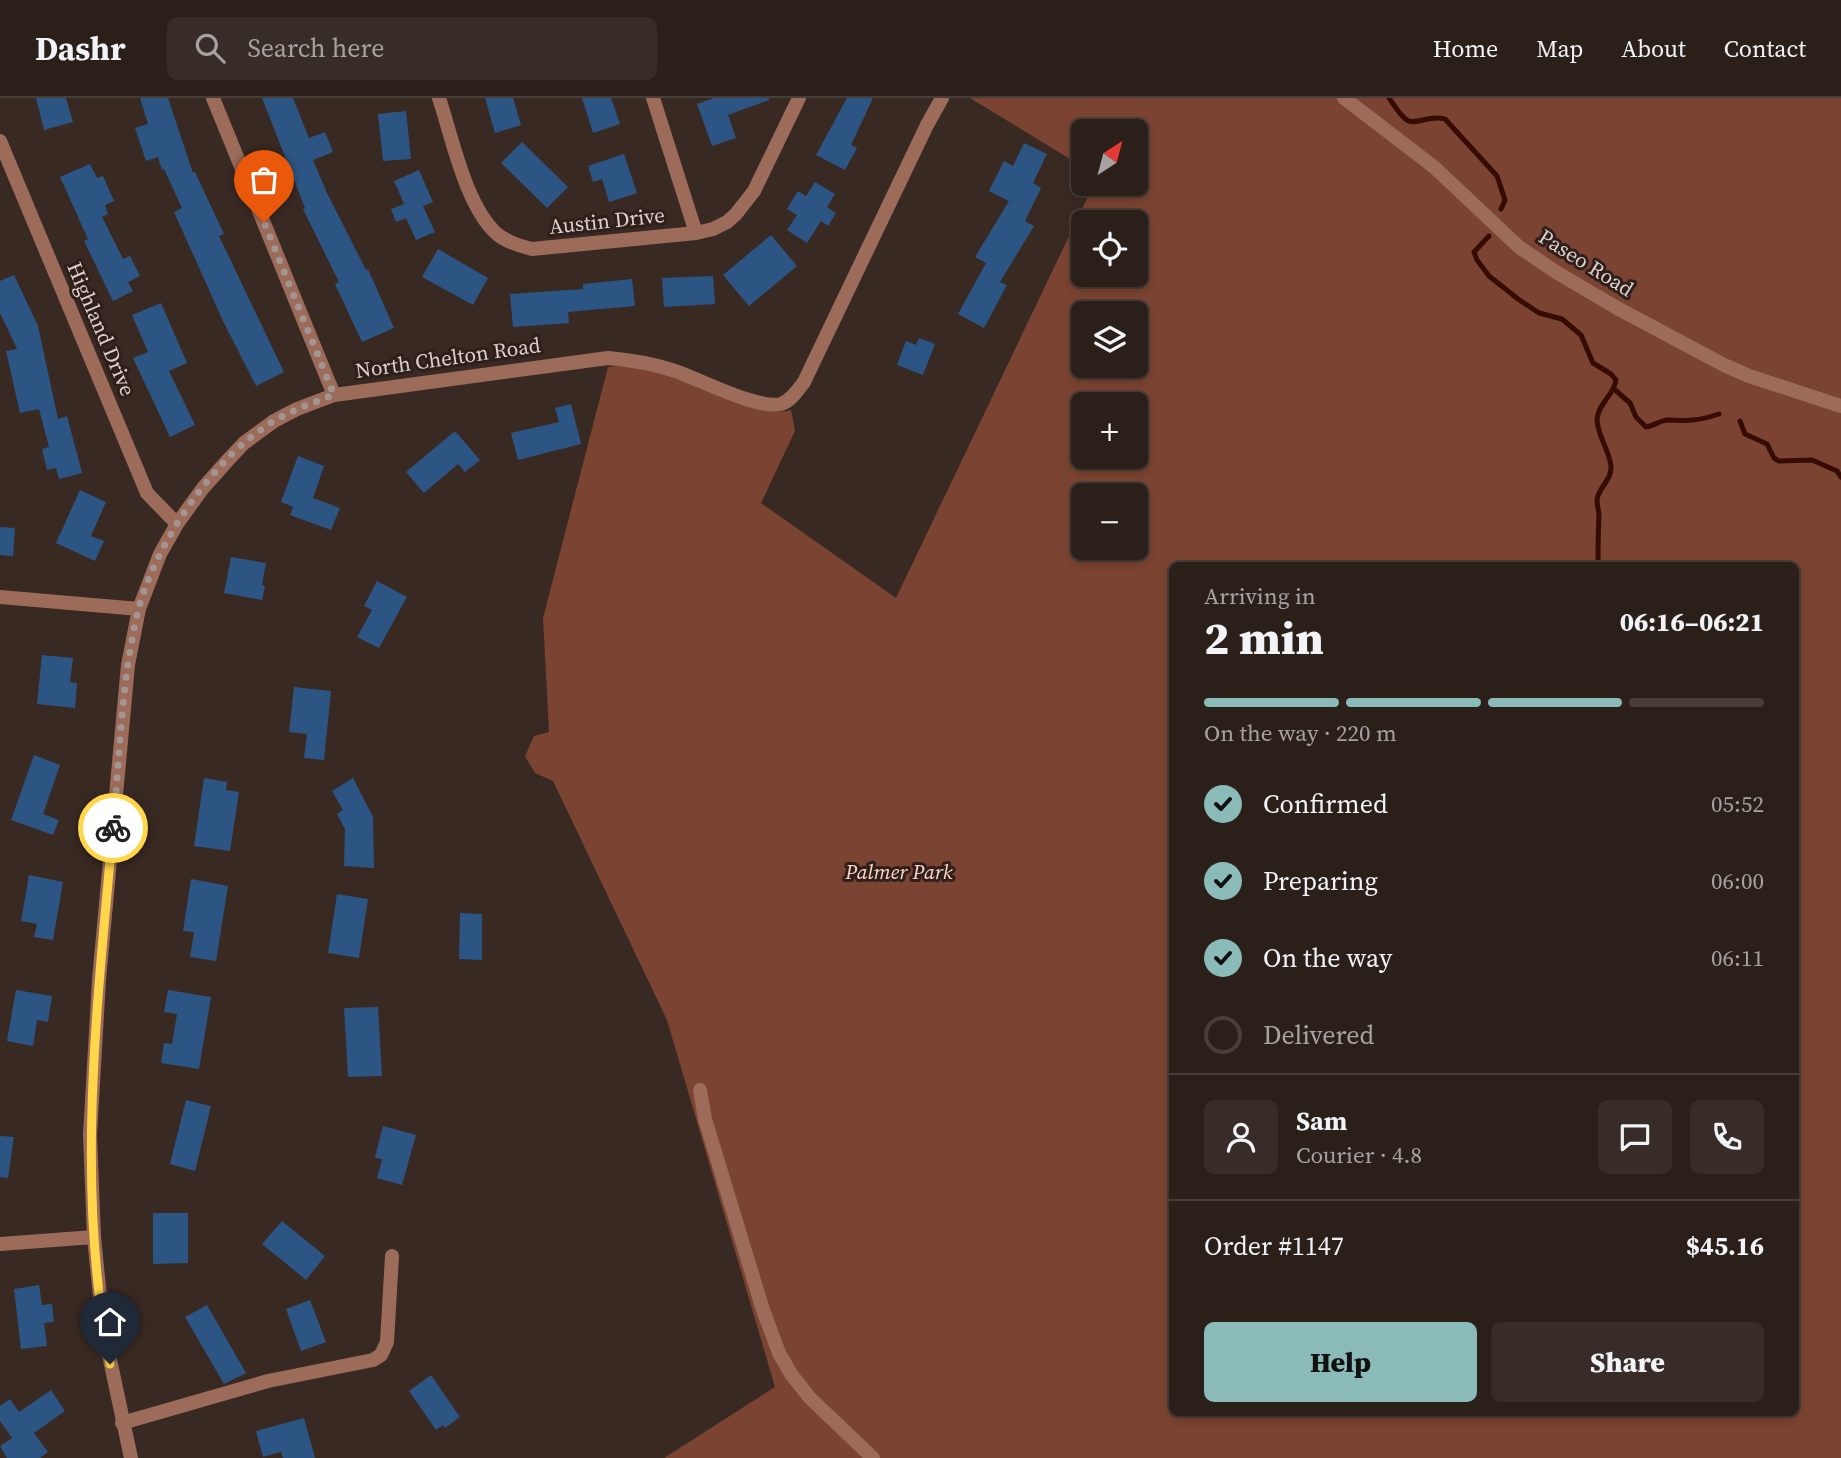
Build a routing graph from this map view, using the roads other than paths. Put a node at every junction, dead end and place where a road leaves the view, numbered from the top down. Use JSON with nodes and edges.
{"nodes":[{"id":1,"x":213,"y":98,"type":"edge"},
{"id":2,"x":439,"y":98,"type":"edge"},
{"id":3,"x":653,"y":98,"type":"edge"},
{"id":4,"x":799,"y":98,"type":"edge"},
{"id":5,"x":942,"y":98,"type":"edge"},
{"id":6,"x":1344,"y":98,"type":"edge"},
{"id":7,"x":0,"y":141,"type":"edge"},
{"id":8,"x":696,"y":233,"type":"junction"},
{"id":9,"x":334,"y":395,"type":"junction"},
{"id":10,"x":1841,"y":406,"type":"edge"},
{"id":11,"x":177,"y":524,"type":"junction"},
{"id":12,"x":0,"y":597,"type":"edge"},
{"id":13,"x":139,"y":609,"type":"junction"},
{"id":14,"x":700,"y":1090,"type":"dead end"},
{"id":15,"x":94,"y":1237,"type":"junction"},
{"id":16,"x":0,"y":1244,"type":"edge"},
{"id":17,"x":392,"y":1256,"type":"dead end"},
{"id":18,"x":122,"y":1423,"type":"junction"},
{"id":19,"x":131,"y":1458,"type":"edge"},
{"id":20,"x":873,"y":1458,"type":"edge"}],
"edges":[{"from":1,"to":9,"type":"street"},
{"from":2,"to":8,"type":"street","name":"Austin Drive"},
{"from":3,"to":8,"type":"street"},
{"from":4,"to":8,"type":"street","name":"Austin Drive"},
{"from":5,"to":9,"type":"street","name":"North Chelton Road"},
{"from":6,"to":10,"type":"street","name":"Paseo Road"},
{"from":7,"to":11,"type":"street","name":"Highland Drive"},
{"from":9,"to":11,"type":"street","name":"North Chelton Road"},
{"from":11,"to":13,"type":"street","name":"North Chelton Road"},
{"from":12,"to":13,"type":"street"},
{"from":13,"to":15,"type":"street","name":"North Chelton Road"},
{"from":14,"to":20,"type":"street"},
{"from":15,"to":16,"type":"street"},
{"from":15,"to":18,"type":"street","name":"North Chelton Road"},
{"from":17,"to":18,"type":"street"},
{"from":18,"to":19,"type":"street","name":"North Chelton Road"}]}
